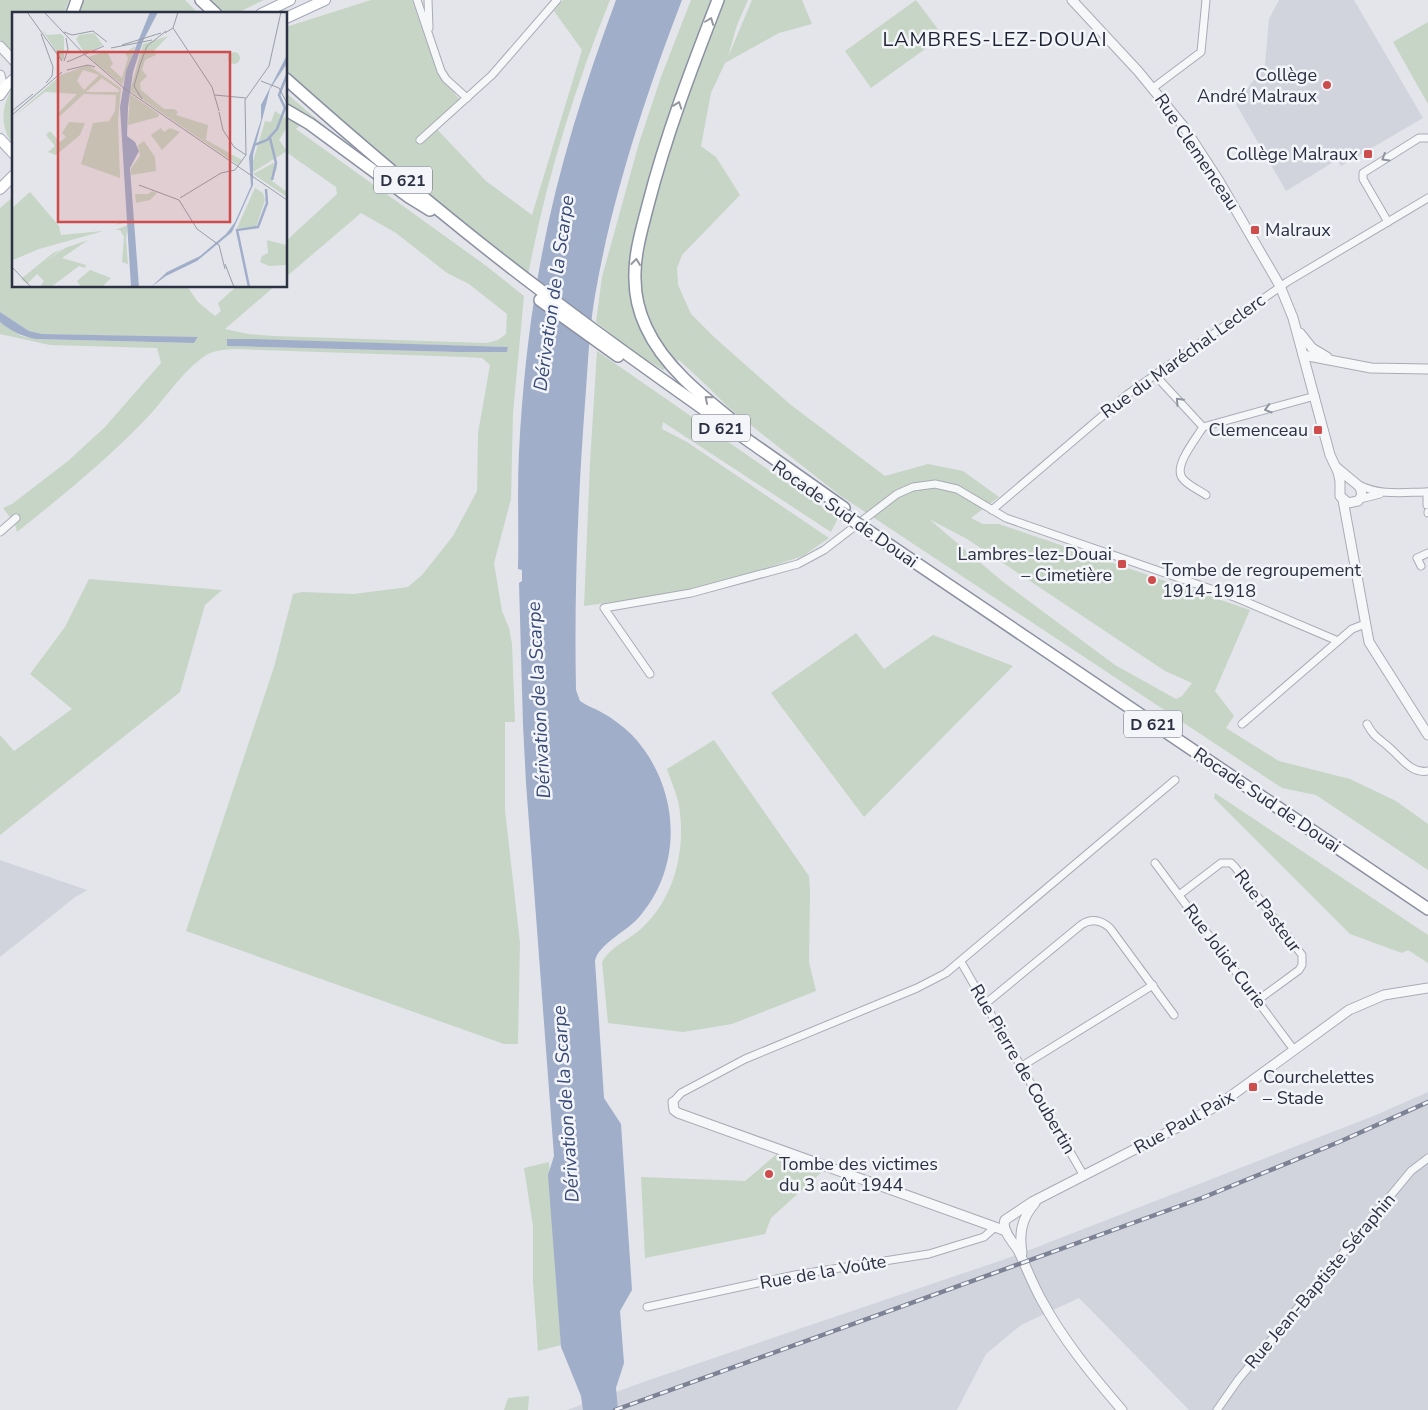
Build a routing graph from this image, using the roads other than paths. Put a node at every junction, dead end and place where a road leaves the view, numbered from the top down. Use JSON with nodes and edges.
{"nodes":[{"id":1,"x":77,"y":0,"type":"edge"},
{"id":2,"x":193,"y":0,"type":"edge"},
{"id":3,"x":290,"y":0,"type":"edge"},
{"id":4,"x":325,"y":0,"type":"edge"},
{"id":5,"x":417,"y":0,"type":"edge"},
{"id":6,"x":428,"y":0,"type":"edge"},
{"id":7,"x":557,"y":0,"type":"edge"},
{"id":8,"x":718,"y":0,"type":"edge"},
{"id":9,"x":1072,"y":0,"type":"edge"},
{"id":10,"x":1206,"y":0,"type":"edge"},
{"id":11,"x":208,"y":9,"type":"edge"},
{"id":12,"x":73,"y":12,"type":"edge"},
{"id":13,"x":265,"y":12,"type":"edge"},
{"id":14,"x":288,"y":17,"type":"edge"},
{"id":15,"x":429,"y":33,"type":"junction"},
{"id":16,"x":0,"y":46,"type":"edge"},
{"id":17,"x":12,"y":59,"type":"edge"},
{"id":18,"x":0,"y":75,"type":"edge"},
{"id":19,"x":12,"y":81,"type":"edge"},
{"id":20,"x":288,"y":81,"type":"edge"},
{"id":21,"x":288,"y":88,"type":"edge"},
{"id":22,"x":1153,"y":88,"type":"junction"},
{"id":23,"x":2,"y":92,"type":"edge"},
{"id":24,"x":467,"y":98,"type":"junction"},
{"id":25,"x":288,"y":111,"type":"edge"},
{"id":26,"x":1428,"y":138,"type":"edge"},
{"id":27,"x":0,"y":139,"type":"edge"},
{"id":28,"x":420,"y":140,"type":"dead end"},
{"id":29,"x":12,"y":152,"type":"edge"},
{"id":30,"x":12,"y":177,"type":"edge"},
{"id":31,"x":0,"y":189,"type":"edge"},
{"id":32,"x":1428,"y":198,"type":"edge"},
{"id":33,"x":430,"y":210,"type":"junction"},
{"id":34,"x":1388,"y":222,"type":"junction"},
{"id":35,"x":522,"y":281,"type":"junction"},
{"id":36,"x":1280,"y":286,"type":"junction"},
{"id":37,"x":1294,"y":323,"type":"junction"},
{"id":38,"x":603,"y":342,"type":"junction"},
{"id":39,"x":1316,"y":351,"type":"junction"},
{"id":40,"x":1303,"y":354,"type":"junction"},
{"id":41,"x":1329,"y":359,"type":"junction"},
{"id":42,"x":1428,"y":369,"type":"edge"},
{"id":43,"x":1308,"y":373,"type":"junction"},
{"id":44,"x":1155,"y":375,"type":"junction"},
{"id":45,"x":1314,"y":396,"type":"junction"},
{"id":46,"x":1203,"y":427,"type":"junction"},
{"id":47,"x":1336,"y":467,"type":"junction"},
{"id":48,"x":1357,"y":484,"type":"junction"},
{"id":49,"x":813,"y":486,"type":"junction"},
{"id":50,"x":1341,"y":488,"type":"junction"},
{"id":51,"x":1427,"y":492,"type":"edge"},
{"id":52,"x":1386,"y":493,"type":"junction"},
{"id":53,"x":1206,"y":495,"type":"dead end"},
{"id":54,"x":1343,"y":500,"type":"junction"},
{"id":55,"x":1358,"y":501,"type":"junction"},
{"id":56,"x":842,"y":510,"type":"junction"},
{"id":57,"x":992,"y":510,"type":"junction"},
{"id":58,"x":1428,"y":510,"type":"edge"},
{"id":59,"x":16,"y":518,"type":"dead end"},
{"id":60,"x":0,"y":532,"type":"edge"},
{"id":61,"x":1349,"y":534,"type":"junction"},
{"id":62,"x":881,"y":536,"type":"junction"},
{"id":63,"x":1428,"y":553,"type":"edge"},
{"id":64,"x":1421,"y":566,"type":"dead end"},
{"id":65,"x":1365,"y":624,"type":"junction"},
{"id":66,"x":1338,"y":641,"type":"junction"},
{"id":67,"x":650,"y":674,"type":"dead end"},
{"id":68,"x":1242,"y":724,"type":"dead end"},
{"id":69,"x":1368,"y":724,"type":"dead end"},
{"id":70,"x":1427,"y":732,"type":"edge"},
{"id":71,"x":1428,"y":771,"type":"edge"},
{"id":72,"x":1175,"y":780,"type":"dead end"},
{"id":73,"x":1155,"y":863,"type":"dead end"},
{"id":74,"x":1179,"y":895,"type":"junction"},
{"id":75,"x":1428,"y":901,"type":"edge"},
{"id":76,"x":1428,"y":909,"type":"edge"},
{"id":77,"x":961,"y":962,"type":"junction"},
{"id":78,"x":1153,"y":985,"type":"junction"},
{"id":79,"x":1428,"y":988,"type":"edge"},
{"id":80,"x":1258,"y":1000,"type":"junction"},
{"id":81,"x":985,"y":1004,"type":"junction"},
{"id":82,"x":1174,"y":1015,"type":"dead end"},
{"id":83,"x":1294,"y":1050,"type":"junction"},
{"id":84,"x":1022,"y":1066,"type":"junction"},
{"id":85,"x":673,"y":1102,"type":"joint"},
{"id":86,"x":1428,"y":1158,"type":"edge"},
{"id":87,"x":1084,"y":1176,"type":"junction"},
{"id":88,"x":1041,"y":1199,"type":"junction"},
{"id":89,"x":1008,"y":1218,"type":"junction"},
{"id":90,"x":982,"y":1222,"type":"junction"},
{"id":91,"x":1021,"y":1227,"type":"junction"},
{"id":92,"x":994,"y":1228,"type":"junction"},
{"id":93,"x":1006,"y":1232,"type":"junction"},
{"id":94,"x":1023,"y":1261,"type":"junction"},
{"id":95,"x":647,"y":1307,"type":"dead end"},
{"id":96,"x":1122,"y":1410,"type":"edge"},
{"id":97,"x":1218,"y":1410,"type":"edge"}],
"edges":[{"from":1,"to":12,"type":"highway"},
{"from":2,"to":11,"type":"highway"},
{"from":3,"to":13,"type":"main road"},
{"from":4,"to":14,"type":"main road"},
{"from":5,"to":15,"type":"street"},
{"from":6,"to":15,"type":"street"},
{"from":7,"to":24,"type":"street"},
{"from":49,"to":8,"type":"highway","one_way":true},
{"from":9,"to":22,"type":"street","name":"Rue Clemenceau"},
{"from":10,"to":22,"type":"street"},
{"from":15,"to":24,"type":"street"},
{"from":16,"to":17,"type":"street"},
{"from":18,"to":23,"type":"street"},
{"from":19,"to":23,"type":"main road"},
{"from":20,"to":35,"type":"highway","name":"Rocade Sud de Douai","number":"D 621"},
{"from":21,"to":33,"type":"highway","name":"Rocade Sud de Douai","number":"D 621"},
{"from":22,"to":36,"type":"street","name":"Rue Clemenceau"},
{"from":24,"to":28,"type":"street"},
{"from":25,"to":33,"type":"highway"},
{"from":26,"to":34,"type":"street","one_way":true},
{"from":27,"to":29,"type":"main road"},
{"from":30,"to":31,"type":"main road"},
{"from":32,"to":34,"type":"street","name":"Rue du Maréchal Leclerc"},
{"from":33,"to":35,"type":"highway","name":"Rocade Sud de Douai","number":"D 621"},
{"from":34,"to":36,"type":"street","name":"Rue du Maréchal Leclerc"},
{"from":35,"to":38,"type":"highway","name":"Rocade Sud de Douai","number":"D 621"},
{"from":36,"to":37,"type":"street","name":"Rue Clemenceau"},
{"from":36,"to":44,"type":"street","name":"Rue du Maréchal Leclerc"},
{"from":37,"to":39,"type":"street"},
{"from":37,"to":40,"type":"street","name":"Rue Clemenceau"},
{"from":38,"to":49,"type":"highway","name":"Rocade Sud de Douai","number":"D 621"},
{"from":38,"to":56,"type":"highway","name":"Rocade Sud de Douai","number":"D 621"},
{"from":39,"to":40,"type":"street"},
{"from":39,"to":41,"type":"street"},
{"from":40,"to":41,"type":"street"},
{"from":40,"to":43,"type":"street","name":"Rue Clemenceau"},
{"from":41,"to":42,"type":"street"},
{"from":41,"to":43,"type":"street"},
{"from":43,"to":45,"type":"street","name":"Rue Clemenceau"},
{"from":46,"to":44,"type":"street","one_way":true},
{"from":44,"to":57,"type":"street","name":"Rue du Maréchal Leclerc"},
{"from":45,"to":46,"type":"street","one_way":true},
{"from":45,"to":47,"type":"street","name":"Rue Clemenceau"},
{"from":46,"to":53,"type":"street"},
{"from":47,"to":48,"type":"street","name":"Rue Clemenceau"},
{"from":47,"to":50,"type":"street","name":"Rue Clemenceau"},
{"from":48,"to":50,"type":"street"},
{"from":48,"to":52,"type":"street"},
{"from":48,"to":55,"type":"street"},
{"from":49,"to":56,"type":"highway","name":"Rocade Sud de Douai","number":"D 621"},
{"from":50,"to":54,"type":"street"},
{"from":51,"to":52,"type":"street"},
{"from":51,"to":58,"type":"street"},
{"from":52,"to":55,"type":"street"},
{"from":54,"to":55,"type":"street"},
{"from":54,"to":61,"type":"street"},
{"from":55,"to":61,"type":"street"},
{"from":56,"to":62,"type":"highway","name":"Rocade Sud de Douai","number":"D 621"},
{"from":57,"to":66,"type":"street"},
{"from":57,"to":67,"type":"street"},
{"from":59,"to":60,"type":"street"},
{"from":61,"to":65,"type":"street"},
{"from":62,"to":75,"type":"highway","name":"Rocade Sud de Douai","number":"D 621"},
{"from":62,"to":76,"type":"highway","name":"Rocade Sud de Douai","number":"D 621"},
{"from":63,"to":64,"type":"street"},
{"from":65,"to":66,"type":"street"},
{"from":65,"to":70,"type":"street"},
{"from":66,"to":68,"type":"street"},
{"from":69,"to":71,"type":"street"},
{"from":72,"to":77,"type":"street"},
{"from":73,"to":74,"type":"street","name":"Rue Joliot Curie"},
{"from":74,"to":80,"type":"street","name":"Rue Joliot Curie"},
{"from":74,"to":80,"type":"street","name":"Rue Pasteur"},
{"from":77,"to":81,"type":"street","name":"Rue Pierre de Coubertin"},
{"from":77,"to":85,"type":"street"},
{"from":78,"to":81,"type":"street"},
{"from":78,"to":82,"type":"street"},
{"from":78,"to":84,"type":"street"},
{"from":79,"to":83,"type":"street","name":"Rue Paul Paix"},
{"from":80,"to":83,"type":"street","name":"Rue Joliot Curie"},
{"from":81,"to":84,"type":"street","name":"Rue Pierre de Coubertin"},
{"from":83,"to":87,"type":"street","name":"Rue Paul Paix"},
{"from":84,"to":87,"type":"street","name":"Rue Pierre de Coubertin"},
{"from":85,"to":90,"type":"street"},
{"from":86,"to":97,"type":"street","name":"Rue Jean-Baptiste Séraphin"},
{"from":87,"to":88,"type":"street","name":"Rue Paul Paix"},
{"from":88,"to":89,"type":"street","name":"Rue Paul Paix"},
{"from":88,"to":91,"type":"street","name":"Rue Paul Paix"},
{"from":89,"to":90,"type":"street"},
{"from":89,"to":91,"type":"street"},
{"from":89,"to":93,"type":"street"},
{"from":90,"to":92,"type":"street"},
{"from":91,"to":93,"type":"street"},
{"from":91,"to":94,"type":"street"},
{"from":92,"to":93,"type":"street"},
{"from":92,"to":95,"type":"street","name":"Rue de la Voûte"},
{"from":93,"to":94,"type":"street"},
{"from":94,"to":96,"type":"street"}]}
